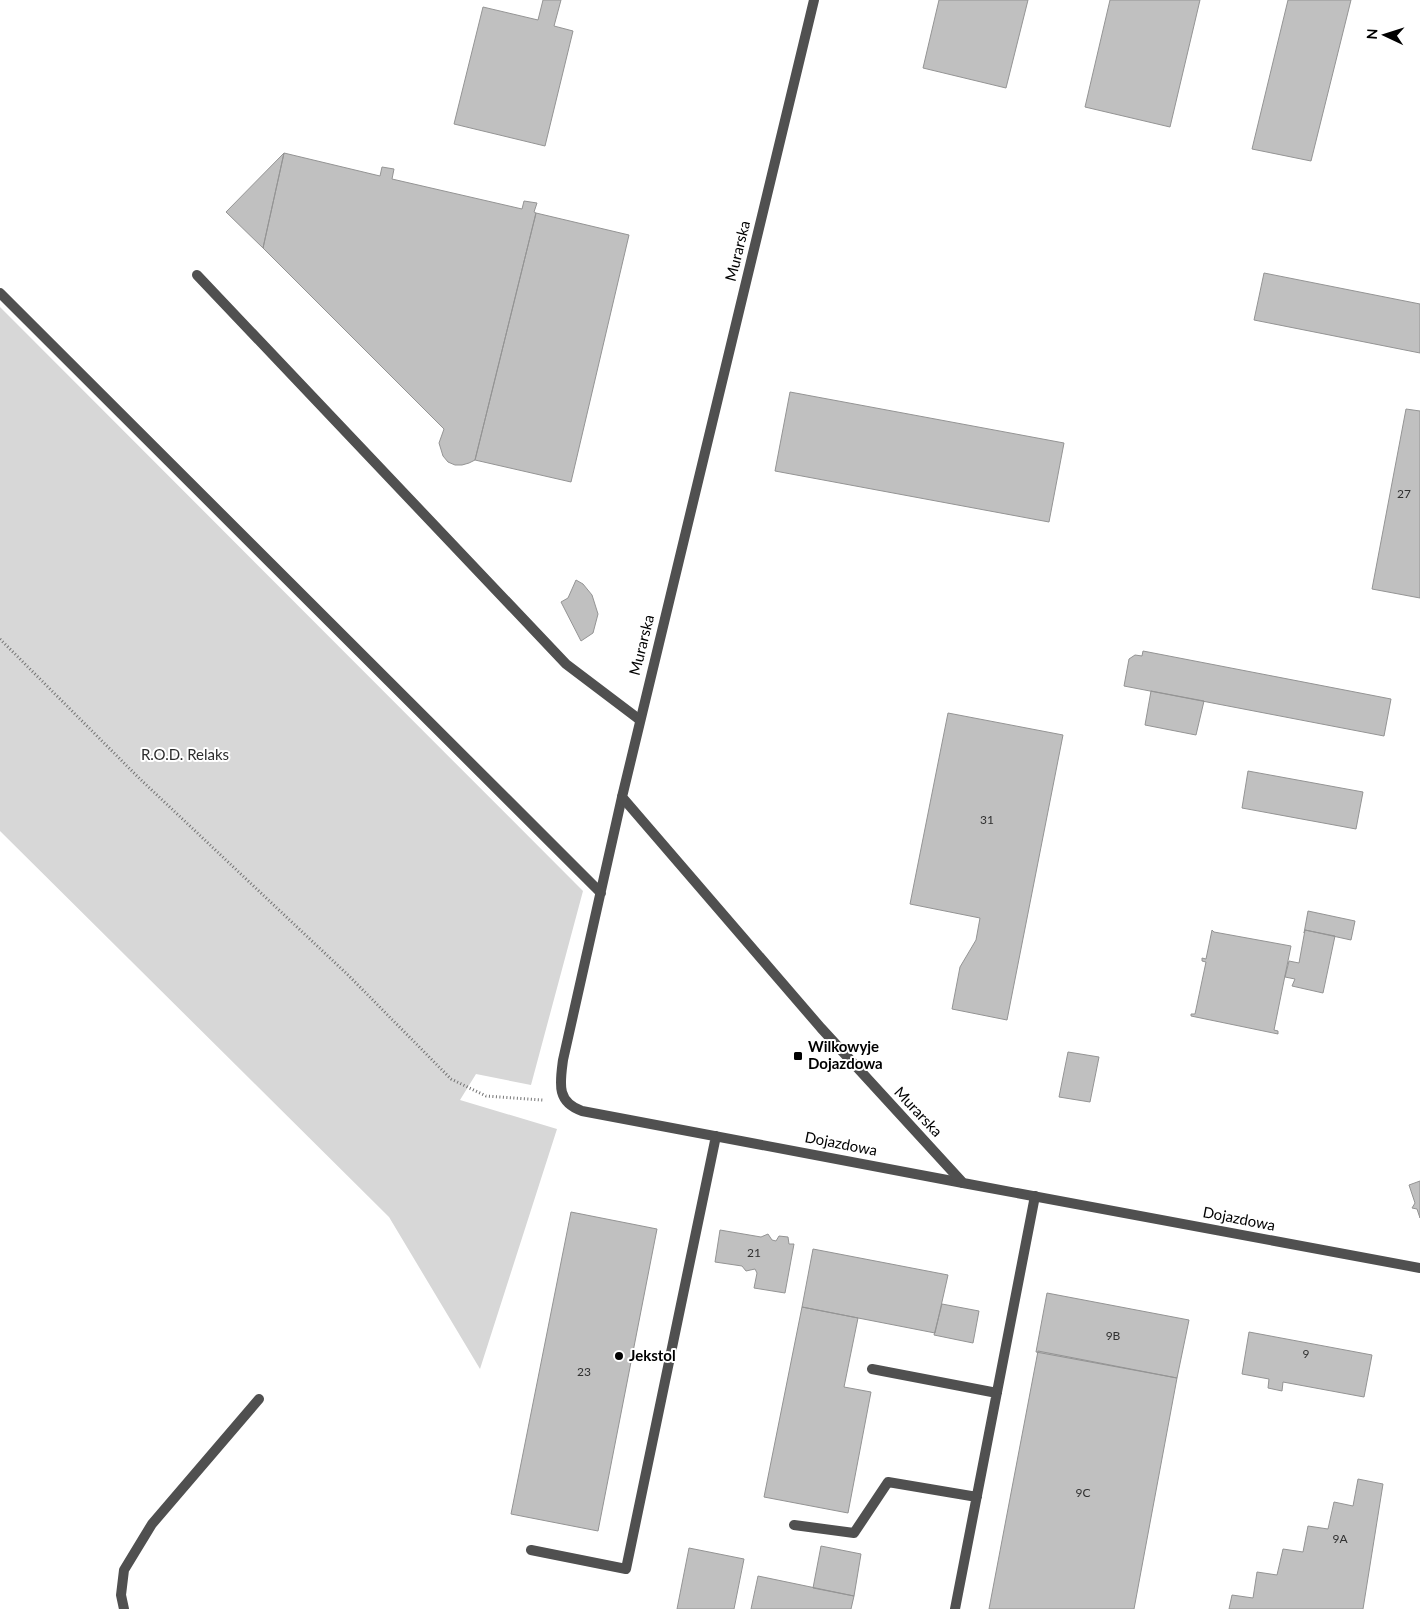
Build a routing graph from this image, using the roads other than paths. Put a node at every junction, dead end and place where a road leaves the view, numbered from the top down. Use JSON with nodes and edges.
{"nodes":[{"id":1,"x":814,"y":0,"type":"edge"},
{"id":2,"x":197,"y":275,"type":"dead end"},
{"id":3,"x":0,"y":292,"type":"edge"},
{"id":4,"x":640,"y":720,"type":"junction"},
{"id":5,"x":622,"y":797,"type":"junction"},
{"id":6,"x":600,"y":893,"type":"junction"},
{"id":7,"x":716,"y":1136,"type":"junction"},
{"id":8,"x":963,"y":1182,"type":"junction"},
{"id":9,"x":1035,"y":1196,"type":"junction"},
{"id":10,"x":1420,"y":1268,"type":"edge"},
{"id":11,"x":872,"y":1369,"type":"dead end"},
{"id":12,"x":997,"y":1393,"type":"junction"},
{"id":13,"x":259,"y":1399,"type":"dead end"},
{"id":14,"x":976,"y":1497,"type":"junction"},
{"id":15,"x":794,"y":1525,"type":"dead end"},
{"id":16,"x":531,"y":1550,"type":"dead end"},
{"id":17,"x":124,"y":1609,"type":"edge"},
{"id":18,"x":955,"y":1609,"type":"edge"}],
"edges":[{"from":1,"to":4,"type":"street","name":"Murarska"},
{"from":2,"to":4,"type":"street"},
{"from":3,"to":6,"type":"street"},
{"from":4,"to":5,"type":"street","name":"Murarska"},
{"from":5,"to":6,"type":"street"},
{"from":5,"to":8,"type":"street","name":"Murarska"},
{"from":6,"to":7,"type":"street","name":"Dojazdowa"},
{"from":7,"to":8,"type":"street","name":"Dojazdowa"},
{"from":7,"to":16,"type":"street"},
{"from":8,"to":9,"type":"street","name":"Dojazdowa"},
{"from":9,"to":10,"type":"street","name":"Dojazdowa"},
{"from":9,"to":12,"type":"street"},
{"from":11,"to":12,"type":"street"},
{"from":12,"to":14,"type":"street"},
{"from":13,"to":17,"type":"street"},
{"from":14,"to":15,"type":"street"},
{"from":14,"to":18,"type":"street"}]}
